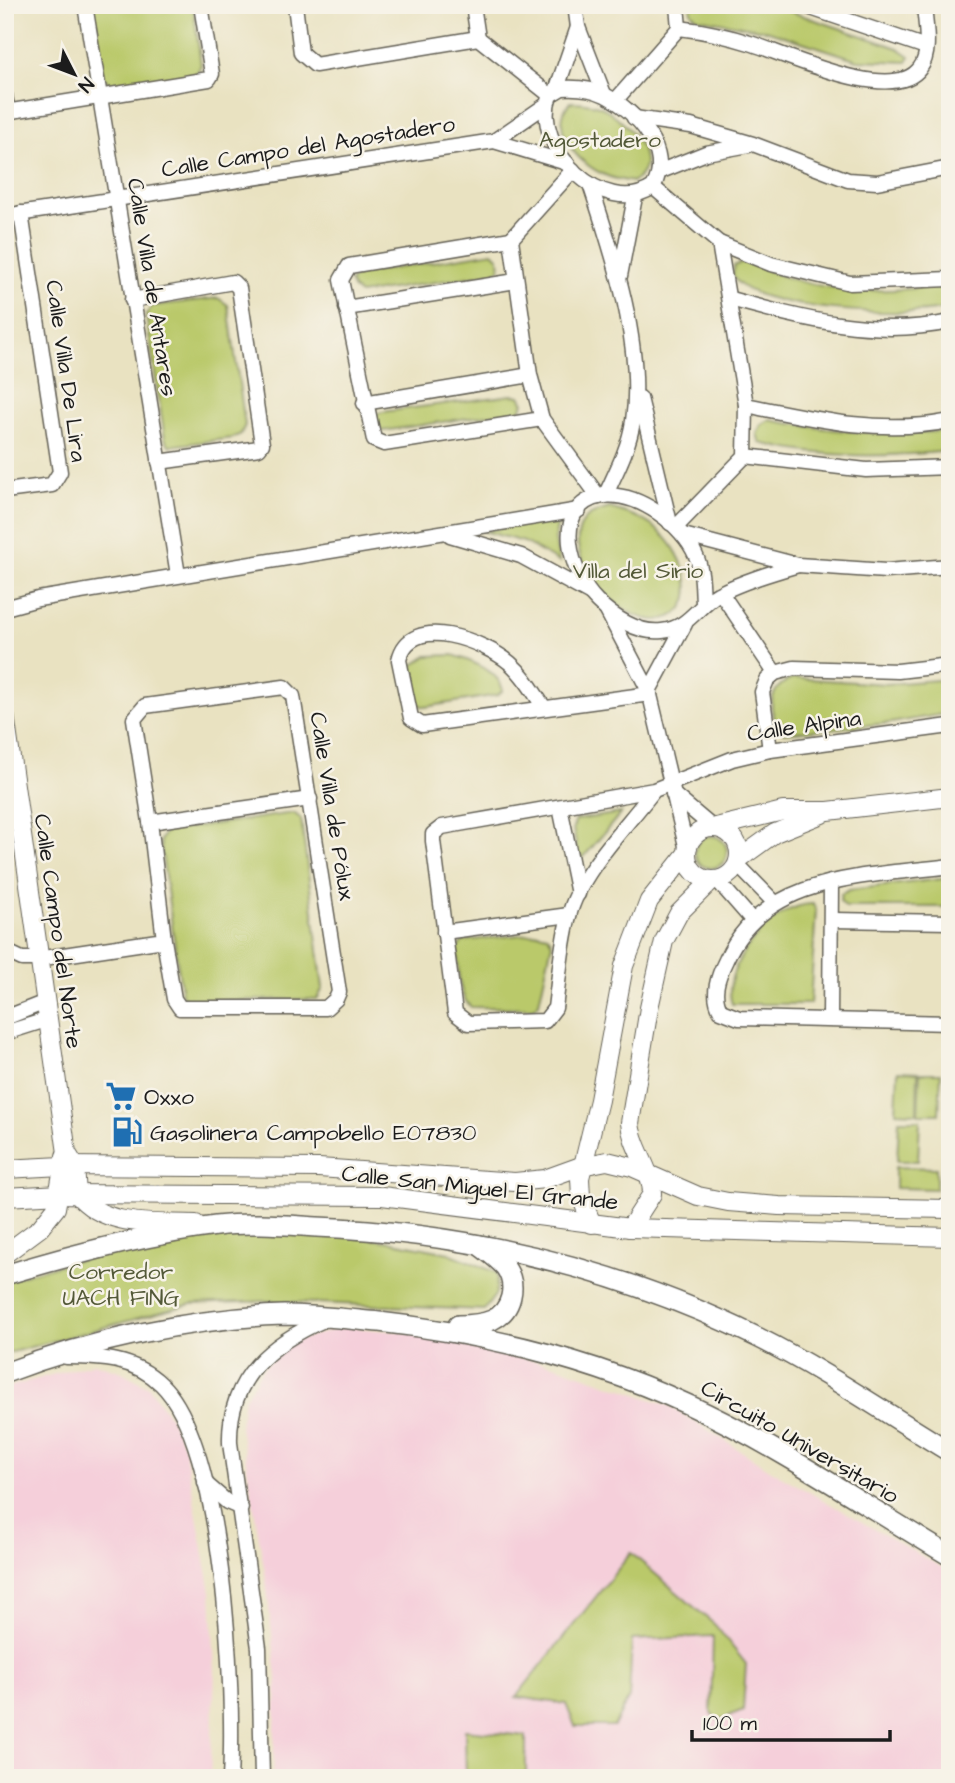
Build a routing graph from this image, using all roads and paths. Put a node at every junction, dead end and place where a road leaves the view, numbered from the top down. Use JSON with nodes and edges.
{"nodes":[{"id":1,"x":85,"y":5,"type":"edge"},
{"id":2,"x":201,"y":5,"type":"edge"},
{"id":3,"x":295,"y":5,"type":"edge"},
{"id":4,"x":473,"y":5,"type":"edge"},
{"id":5,"x":575,"y":5,"type":"edge"},
{"id":6,"x":677,"y":5,"type":"edge"},
{"id":7,"x":802,"y":5,"type":"edge"},
{"id":8,"x":924,"y":5,"type":"edge"},
{"id":9,"x":578,"y":27,"type":"junction"},
{"id":10,"x":679,"y":28,"type":"junction"},
{"id":11,"x":478,"y":38,"type":"junction"},
{"id":12,"x":926,"y":47,"type":"junction"},
{"id":13,"x":5,"y":95,"type":"edge"},
{"id":14,"x":100,"y":96,"type":"junction"},
{"id":15,"x":550,"y":97,"type":"junction"},
{"id":16,"x":609,"y":97,"type":"junction"},
{"id":17,"x":634,"y":118,"type":"junction"},
{"id":18,"x":494,"y":141,"type":"junction"},
{"id":19,"x":753,"y":144,"type":"junction"},
{"id":20,"x":570,"y":167,"type":"junction"},
{"id":21,"x":950,"y":168,"type":"edge"},
{"id":22,"x":661,"y":171,"type":"junction"},
{"id":23,"x":590,"y":184,"type":"junction"},
{"id":24,"x":653,"y":187,"type":"junction"},
{"id":25,"x":635,"y":197,"type":"junction"},
{"id":26,"x":115,"y":199,"type":"junction"},
{"id":27,"x":21,"y":213,"type":"junction"},
{"id":28,"x":5,"y":216,"type":"edge"},
{"id":29,"x":511,"y":239,"type":"junction"},
{"id":30,"x":719,"y":243,"type":"junction"},
{"id":31,"x":620,"y":277,"type":"junction"},
{"id":32,"x":950,"y":278,"type":"edge"},
{"id":33,"x":516,"y":281,"type":"junction"},
{"id":34,"x":730,"y":299,"type":"junction"},
{"id":35,"x":132,"y":300,"type":"junction"},
{"id":36,"x":346,"y":308,"type":"junction"},
{"id":37,"x":950,"y":322,"type":"edge"},
{"id":38,"x":530,"y":375,"type":"junction"},
{"id":39,"x":636,"y":384,"type":"junction"},
{"id":40,"x":364,"y":403,"type":"junction"},
{"id":41,"x":746,"y":405,"type":"junction"},
{"id":42,"x":542,"y":419,"type":"junction"},
{"id":43,"x":950,"y":421,"type":"edge"},
{"id":44,"x":745,"y":456,"type":"junction"},
{"id":45,"x":159,"y":462,"type":"junction"},
{"id":46,"x":950,"y":467,"type":"edge"},
{"id":47,"x":5,"y":491,"type":"edge"},
{"id":48,"x":602,"y":497,"type":"junction"},
{"id":49,"x":579,"y":510,"type":"junction"},
{"id":50,"x":676,"y":528,"type":"junction"},
{"id":51,"x":446,"y":534,"type":"junction"},
{"id":52,"x":798,"y":565,"type":"junction"},
{"id":53,"x":950,"y":566,"type":"edge"},
{"id":54,"x":178,"y":576,"type":"junction"},
{"id":55,"x":721,"y":593,"type":"junction"},
{"id":56,"x":590,"y":594,"type":"junction"},
{"id":57,"x":703,"y":603,"type":"junction"},
{"id":58,"x":5,"y":608,"type":"edge"},
{"id":59,"x":605,"y":608,"type":"junction"},
{"id":60,"x":685,"y":624,"type":"junction"},
{"id":61,"x":950,"y":665,"type":"edge"},
{"id":62,"x":775,"y":673,"type":"junction"},
{"id":63,"x":649,"y":692,"type":"junction"},
{"id":64,"x":543,"y":706,"type":"junction"},
{"id":65,"x":5,"y":715,"type":"edge"},
{"id":66,"x":950,"y":726,"type":"edge"},
{"id":67,"x":770,"y":750,"type":"junction"},
{"id":68,"x":654,"y":790,"type":"junction"},
{"id":69,"x":671,"y":790,"type":"junction"},
{"id":70,"x":950,"y":797,"type":"edge"},
{"id":71,"x":310,"y":799,"type":"junction"},
{"id":72,"x":560,"y":807,"type":"junction"},
{"id":73,"x":828,"y":811,"type":"junction"},
{"id":74,"x":150,"y":822,"type":"junction"},
{"id":75,"x":714,"y":827,"type":"junction"},
{"id":76,"x":687,"y":851,"type":"junction"},
{"id":77,"x":738,"y":862,"type":"junction"},
{"id":78,"x":950,"y":866,"type":"edge"},
{"id":79,"x":715,"y":880,"type":"junction"},
{"id":80,"x":831,"y":882,"type":"junction"},
{"id":81,"x":578,"y":894,"type":"junction"},
{"id":82,"x":774,"y":902,"type":"junction"},
{"id":83,"x":569,"y":915,"type":"junction"},
{"id":84,"x":752,"y":920,"type":"junction"},
{"id":85,"x":833,"y":920,"type":"junction"},
{"id":86,"x":950,"y":922,"type":"edge"},
{"id":87,"x":444,"y":932,"type":"junction"},
{"id":88,"x":164,"y":940,"type":"junction"},
{"id":89,"x":5,"y":951,"type":"edge"},
{"id":90,"x":37,"y":958,"type":"junction"},
{"id":91,"x":45,"y":1011,"type":"junction"},
{"id":92,"x":5,"y":1018,"type":"edge"},
{"id":93,"x":830,"y":1019,"type":"junction"},
{"id":94,"x":950,"y":1023,"type":"edge"},
{"id":95,"x":5,"y":1033,"type":"edge"},
{"id":96,"x":68,"y":1162,"type":"junction"},
{"id":97,"x":582,"y":1166,"type":"junction"},
{"id":98,"x":5,"y":1169,"type":"edge"},
{"id":99,"x":648,"y":1175,"type":"junction"},
{"id":100,"x":69,"y":1194,"type":"junction"},
{"id":101,"x":5,"y":1197,"type":"edge"},
{"id":102,"x":950,"y":1209,"type":"edge"},
{"id":103,"x":592,"y":1224,"type":"junction"},
{"id":104,"x":219,"y":1226,"type":"junction"},
{"id":105,"x":631,"y":1228,"type":"junction"},
{"id":106,"x":950,"y":1237,"type":"edge"},
{"id":107,"x":476,"y":1243,"type":"junction"},
{"id":108,"x":5,"y":1254,"type":"edge"},
{"id":109,"x":5,"y":1275,"type":"edge"},
{"id":110,"x":329,"y":1317,"type":"junction"},
{"id":111,"x":426,"y":1327,"type":"junction"},
{"id":112,"x":47,"y":1357,"type":"junction"},
{"id":113,"x":5,"y":1373,"type":"edge"},
{"id":114,"x":950,"y":1452,"type":"edge"},
{"id":115,"x":205,"y":1482,"type":"junction"},
{"id":116,"x":241,"y":1508,"type":"junction"},
{"id":117,"x":950,"y":1556,"type":"edge"},
{"id":118,"x":230,"y":1778,"type":"edge"},
{"id":119,"x":262,"y":1778,"type":"edge"}],
"edges":[{"from":1,"to":14,"type":"street","name":"Calle Villa de Antares"},
{"from":2,"to":14,"type":"street"},
{"from":3,"to":11,"type":"street"},
{"from":4,"to":11,"type":"street"},
{"from":5,"to":9,"type":"street"},
{"from":6,"to":10,"type":"street"},
{"from":7,"to":12,"type":"street"},
{"from":8,"to":12,"type":"street"},
{"from":9,"to":15,"type":"street"},
{"from":9,"to":16,"type":"street"},
{"from":10,"to":12,"type":"street"},
{"from":10,"to":16,"type":"street"},
{"from":11,"to":15,"type":"street"},
{"from":13,"to":14,"type":"street"},
{"from":14,"to":26,"type":"street","name":"Calle Villa de Antares"},
{"from":15,"to":16,"type":"street"},
{"from":15,"to":18,"type":"street"},
{"from":15,"to":20,"type":"street"},
{"from":16,"to":17,"type":"street"},
{"from":17,"to":19,"type":"street"},
{"from":17,"to":22,"type":"street"},
{"from":18,"to":20,"type":"street"},
{"from":18,"to":26,"type":"street","name":"Calle Campo del Agostadero"},
{"from":19,"to":21,"type":"street"},
{"from":19,"to":22,"type":"street"},
{"from":20,"to":23,"type":"street"},
{"from":20,"to":29,"type":"street"},
{"from":22,"to":24,"type":"street"},
{"from":23,"to":25,"type":"street"},
{"from":23,"to":31,"type":"street"},
{"from":24,"to":25,"type":"street"},
{"from":24,"to":30,"type":"street"},
{"from":25,"to":31,"type":"street"},
{"from":26,"to":27,"type":"street","name":"Calle Campo del Agostadero"},
{"from":26,"to":35,"type":"street","name":"Calle Villa de Antares"},
{"from":27,"to":28,"type":"street","name":"Calle Campo del Agostadero"},
{"from":27,"to":47,"type":"street","name":"Calle Villa De Lira"},
{"from":29,"to":33,"type":"street"},
{"from":29,"to":36,"type":"street"},
{"from":30,"to":32,"type":"street"},
{"from":30,"to":34,"type":"street"},
{"from":31,"to":39,"type":"street"},
{"from":33,"to":36,"type":"street"},
{"from":33,"to":38,"type":"street"},
{"from":34,"to":37,"type":"street"},
{"from":34,"to":41,"type":"street"},
{"from":35,"to":45,"type":"street","name":"Calle Villa de Antares"},
{"from":35,"to":45,"type":"street"},
{"from":36,"to":40,"type":"street"},
{"from":38,"to":40,"type":"street"},
{"from":38,"to":42,"type":"street"},
{"from":39,"to":48,"type":"street"},
{"from":39,"to":50,"type":"street"},
{"from":40,"to":42,"type":"street"},
{"from":41,"to":43,"type":"street"},
{"from":41,"to":44,"type":"street"},
{"from":42,"to":48,"type":"street"},
{"from":44,"to":46,"type":"street"},
{"from":44,"to":50,"type":"street"},
{"from":45,"to":54,"type":"street","name":"Calle Villa de Antares"},
{"from":48,"to":49,"type":"street"},
{"from":48,"to":50,"type":"street"},
{"from":49,"to":51,"type":"street"},
{"from":49,"to":56,"type":"street"},
{"from":50,"to":52,"type":"street"},
{"from":50,"to":57,"type":"street"},
{"from":51,"to":54,"type":"street"},
{"from":51,"to":56,"type":"street"},
{"from":52,"to":53,"type":"street"},
{"from":52,"to":55,"type":"street"},
{"from":54,"to":58,"type":"street"},
{"from":55,"to":57,"type":"street"},
{"from":55,"to":62,"type":"street"},
{"from":56,"to":59,"type":"street"},
{"from":57,"to":60,"type":"street"},
{"from":59,"to":60,"type":"street"},
{"from":59,"to":63,"type":"street"},
{"from":60,"to":63,"type":"street"},
{"from":61,"to":62,"type":"street","name":"Calle Alpina"},
{"from":62,"to":67,"type":"street"},
{"from":63,"to":64,"type":"street"},
{"from":63,"to":69,"type":"street"},
{"from":64,"to":64,"type":"street"},
{"from":65,"to":90,"type":"street","name":"Calle Campo del Norte"},
{"from":66,"to":67,"type":"street","name":"Calle Alpina"},
{"from":67,"to":69,"type":"street","name":"Calle Alpina"},
{"from":68,"to":69,"type":"street","name":"Calle Alpina"},
{"from":68,"to":72,"type":"street","name":"Calle Alpina"},
{"from":68,"to":81,"type":"street"},
{"from":69,"to":75,"type":"street"},
{"from":69,"to":76,"type":"street"},
{"from":70,"to":73,"type":"street"},
{"from":71,"to":74,"type":"street"},
{"from":71,"to":74,"type":"street","name":"Calle Villa de Pólux"},
{"from":71,"to":88,"type":"street","name":"Calle Villa de Pólux"},
{"from":72,"to":81,"type":"street"},
{"from":72,"to":87,"type":"street","name":"Calle Alpina"},
{"from":73,"to":75,"type":"street"},
{"from":73,"to":77,"type":"street"},
{"from":74,"to":88,"type":"street","name":"Calle Villa de Pólux"},
{"from":75,"to":76,"type":"street"},
{"from":75,"to":77,"type":"street"},
{"from":76,"to":79,"type":"street"},
{"from":76,"to":97,"type":"street"},
{"from":77,"to":79,"type":"street"},
{"from":77,"to":82,"type":"street"},
{"from":78,"to":80,"type":"street"},
{"from":79,"to":84,"type":"street"},
{"from":79,"to":99,"type":"street"},
{"from":80,"to":82,"type":"street"},
{"from":80,"to":85,"type":"street"},
{"from":81,"to":83,"type":"street"},
{"from":82,"to":84,"type":"street"},
{"from":83,"to":87,"type":"street"},
{"from":83,"to":87,"type":"street"},
{"from":84,"to":93,"type":"street"},
{"from":85,"to":86,"type":"street"},
{"from":85,"to":93,"type":"street"},
{"from":88,"to":90,"type":"street"},
{"from":89,"to":90,"type":"street"},
{"from":90,"to":91,"type":"street","name":"Calle Campo del Norte"},
{"from":91,"to":92,"type":"street"},
{"from":91,"to":95,"type":"street"},
{"from":91,"to":96,"type":"street","name":"Calle Campo del Norte"},
{"from":93,"to":94,"type":"street"},
{"from":96,"to":97,"type":"street","name":"Calle San Miguel El Grande"},
{"from":96,"to":98,"type":"street","name":"Calle San Miguel El Grande"},
{"from":96,"to":100,"type":"street","name":"Calle Campo del Norte"},
{"from":97,"to":99,"type":"street","name":"Calle San Miguel El Grande"},
{"from":97,"to":103,"type":"street"},
{"from":99,"to":102,"type":"street","name":"Calle San Miguel El Grande"},
{"from":99,"to":105,"type":"street"},
{"from":100,"to":101,"type":"street","name":"Calle San Miguel El Grande"},
{"from":100,"to":103,"type":"street","name":"Calle San Miguel El Grande"},
{"from":100,"to":104,"type":"street"},
{"from":100,"to":108,"type":"street"},
{"from":103,"to":105,"type":"street","name":"Calle San Miguel El Grande"},
{"from":104,"to":107,"type":"main road"},
{"from":104,"to":109,"type":"main road"},
{"from":105,"to":106,"type":"street","name":"Calle San Miguel El Grande"},
{"from":107,"to":111,"type":"main road"},
{"from":107,"to":114,"type":"main road"},
{"from":110,"to":111,"type":"main road","name":"Circuito Universitario"},
{"from":110,"to":112,"type":"main road","name":"Circuito Universitario"},
{"from":110,"to":116,"type":"street"},
{"from":111,"to":117,"type":"main road","name":"Circuito Universitario"},
{"from":112,"to":113,"type":"main road","name":"Circuito Universitario"},
{"from":112,"to":115,"type":"street"},
{"from":115,"to":116,"type":"street"},
{"from":115,"to":118,"type":"street"},
{"from":116,"to":119,"type":"street"}]}
